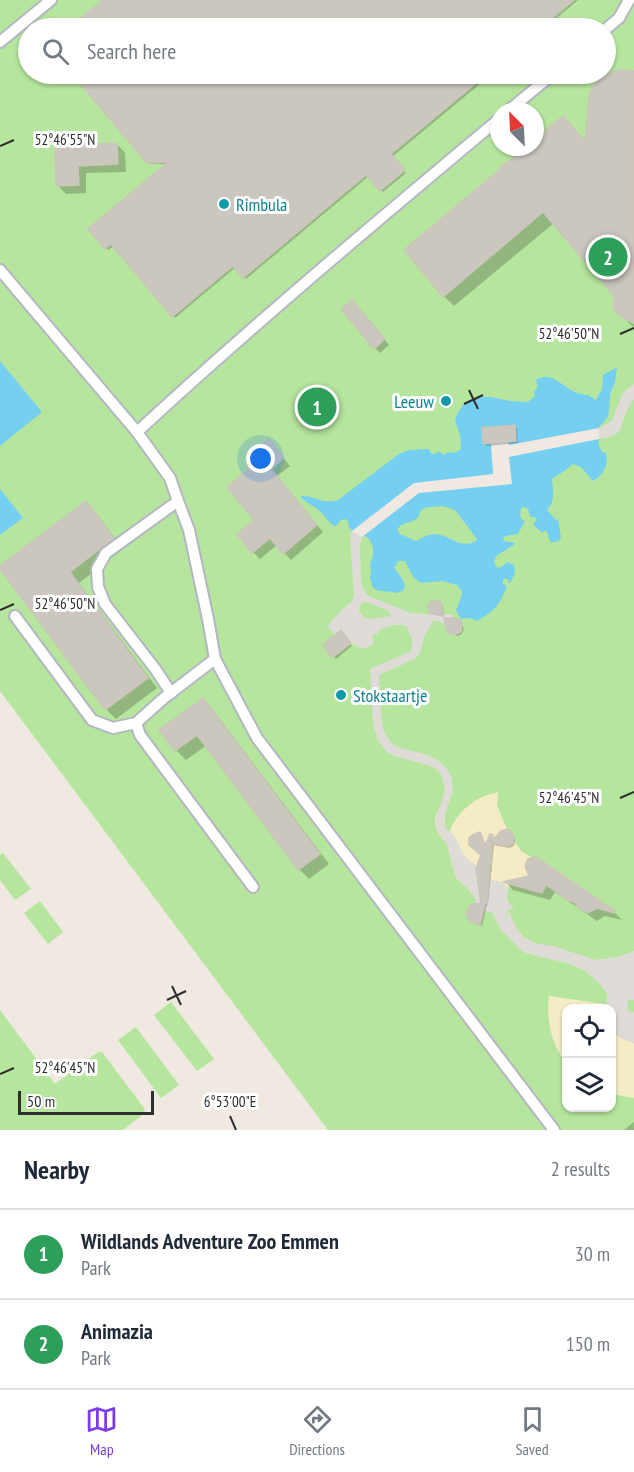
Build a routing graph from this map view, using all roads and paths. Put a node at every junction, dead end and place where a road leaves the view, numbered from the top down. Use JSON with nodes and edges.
{"nodes":[{"id":1,"x":51,"y":0,"type":"edge"},
{"id":2,"x":629,"y":0,"type":"edge"},
{"id":3,"x":29,"y":18,"type":"edge"},
{"id":4,"x":616,"y":21,"type":"edge"},
{"id":5,"x":18,"y":27,"type":"edge"},
{"id":6,"x":0,"y":42,"type":"edge"},
{"id":7,"x":540,"y":84,"type":"edge"},
{"id":8,"x":519,"y":102,"type":"edge"},
{"id":9,"x":490,"y":126,"type":"edge"},
{"id":10,"x":0,"y":270,"type":"edge"},
{"id":11,"x":137,"y":432,"type":"junction"},
{"id":12,"x":178,"y":501,"type":"junction"},
{"id":13,"x":15,"y":616,"type":"dead end"},
{"id":14,"x":215,"y":659,"type":"junction"},
{"id":15,"x":171,"y":693,"type":"junction"},
{"id":16,"x":136,"y":723,"type":"junction"},
{"id":17,"x":253,"y":887,"type":"dead end"},
{"id":18,"x":554,"y":1130,"type":"edge"}],
"edges":[{"from":1,"to":3,"type":"lane"},
{"from":2,"to":4,"type":"lane"},
{"from":5,"to":6,"type":"lane"},
{"from":7,"to":8,"type":"lane"},
{"from":9,"to":11,"type":"lane"},
{"from":10,"to":11,"type":"lane"},
{"from":11,"to":12,"type":"lane"},
{"from":12,"to":14,"type":"lane"},
{"from":12,"to":15,"type":"lane"},
{"from":13,"to":16,"type":"lane"},
{"from":14,"to":15,"type":"lane"},
{"from":14,"to":18,"type":"lane"},
{"from":15,"to":16,"type":"lane"},
{"from":16,"to":17,"type":"lane"}]}
